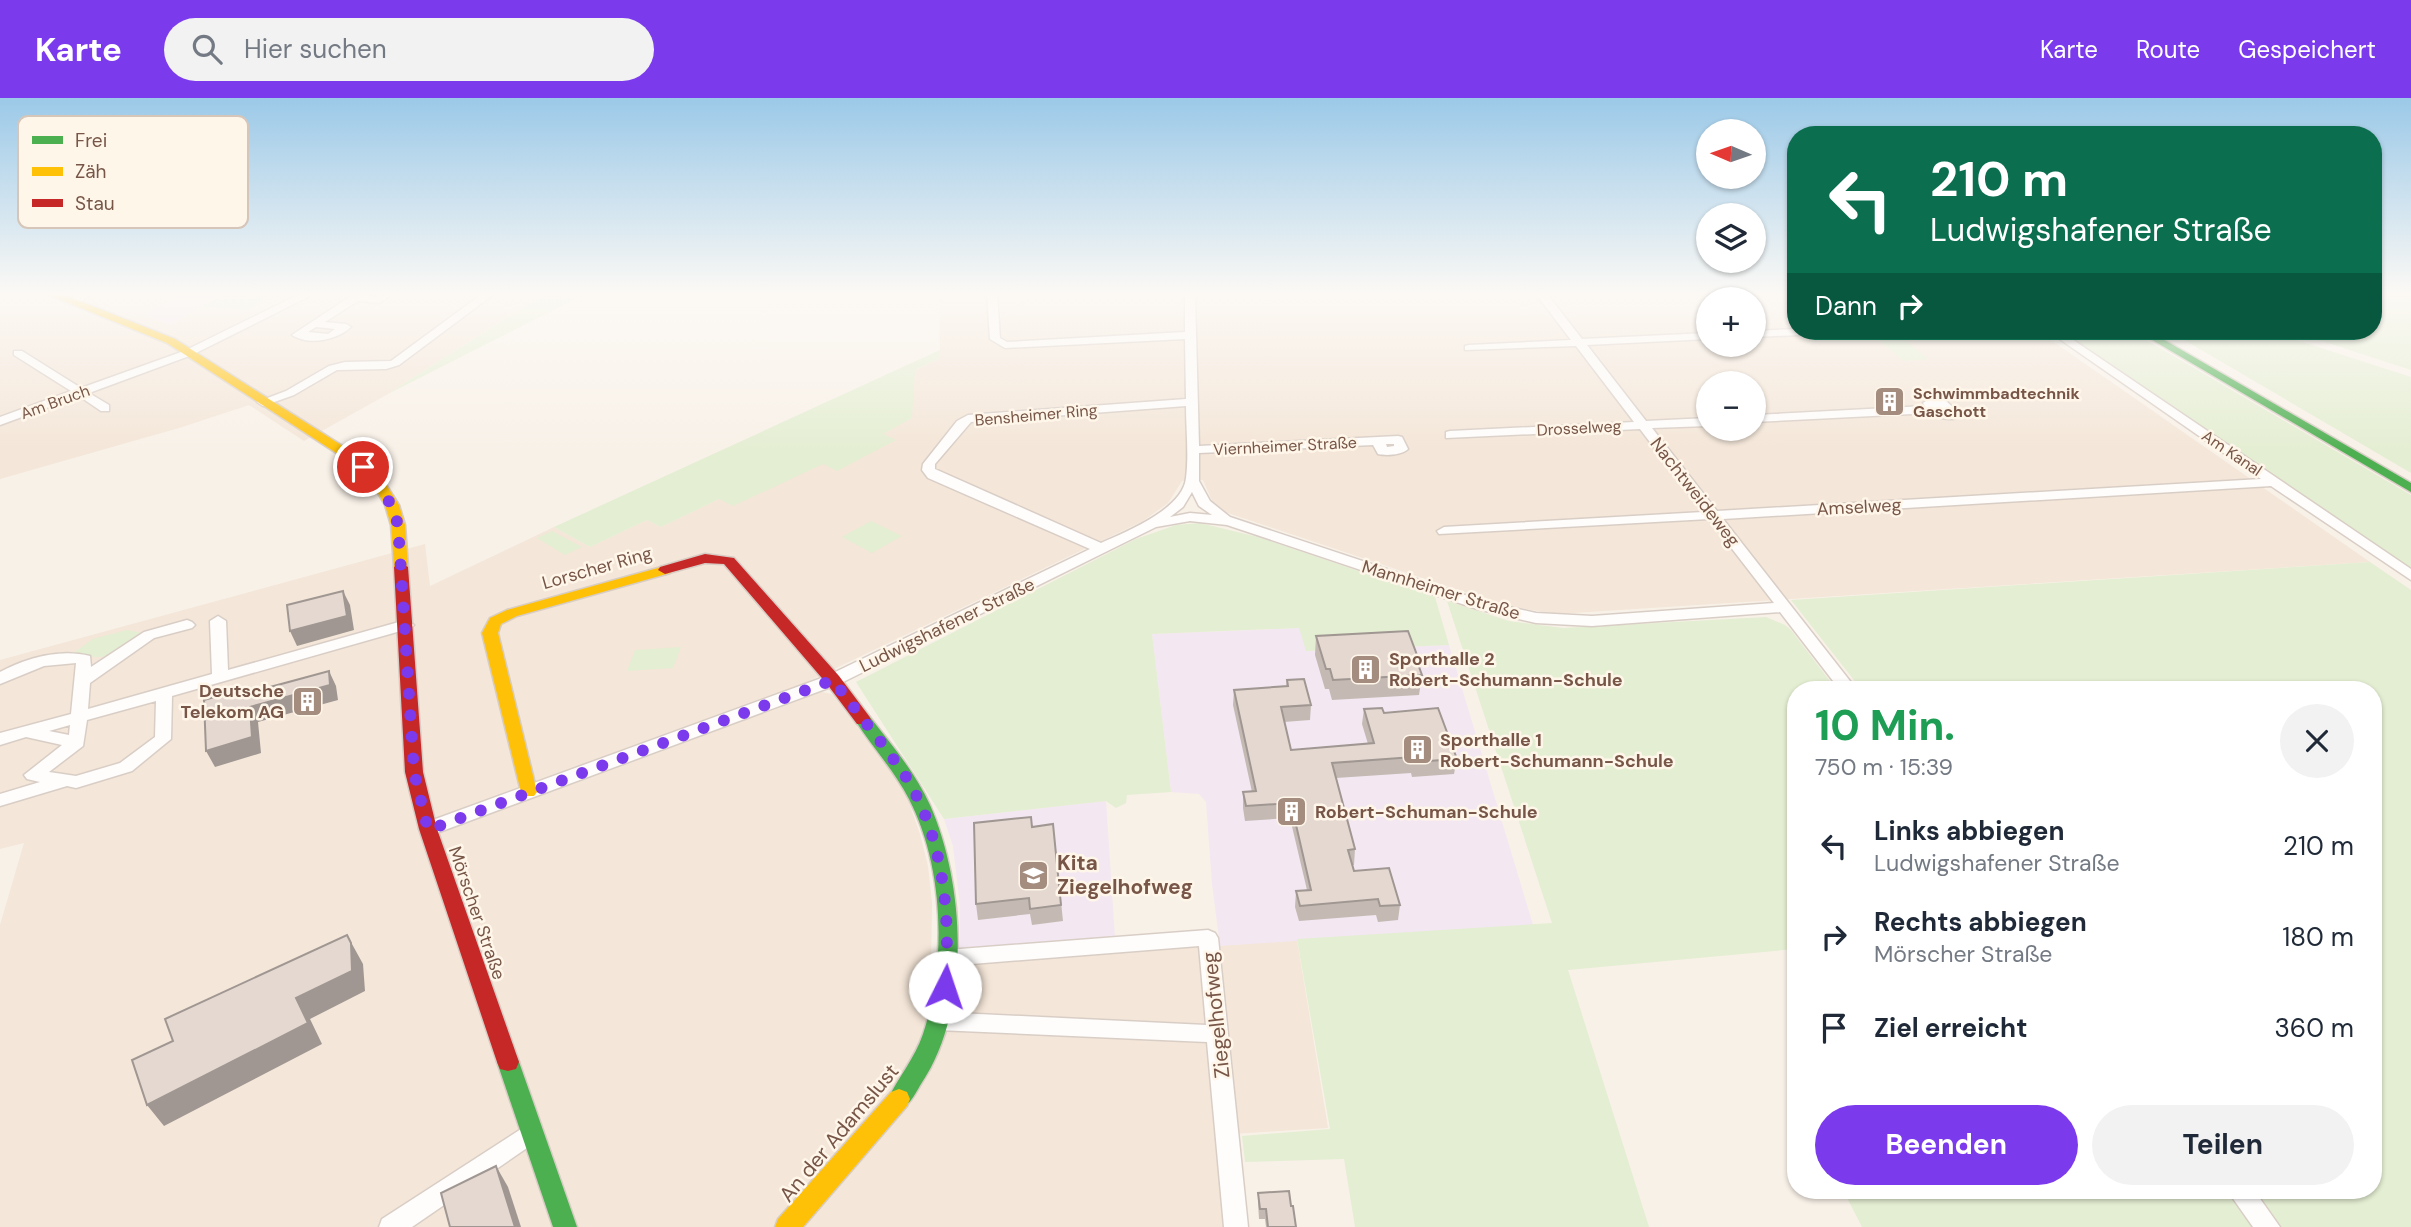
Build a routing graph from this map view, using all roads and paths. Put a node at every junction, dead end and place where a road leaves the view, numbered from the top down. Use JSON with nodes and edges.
{"nodes":[{"id":1,"x":177,"y":347,"type":"edge"},
{"id":2,"x":201,"y":347,"type":"edge"},
{"id":3,"x":418,"y":347,"type":"edge"},
{"id":4,"x":1191,"y":347,"type":"edge"},
{"id":5,"x":1493,"y":347,"type":"edge"},
{"id":6,"x":1583,"y":347,"type":"edge"},
{"id":7,"x":2076,"y":347,"type":"edge"},
{"id":8,"x":2169,"y":347,"type":"edge"},
{"id":9,"x":2183,"y":347,"type":"edge"},
{"id":10,"x":1469,"y":348,"type":"dead end"},
{"id":11,"x":18,"y":353,"type":"dead end"},
{"id":12,"x":188,"y":353,"type":"junction"},
{"id":13,"x":82,"y":393,"type":"junction"},
{"id":14,"x":263,"y":402,"type":"junction"},
{"id":15,"x":1192,"y":402,"type":"junction"},
{"id":16,"x":105,"y":408,"type":"dead end"},
{"id":17,"x":1936,"y":409,"type":"dead end"},
{"id":18,"x":1766,"y":418,"type":"edge"},
{"id":19,"x":0,"y":421,"type":"edge"},
{"id":20,"x":1696,"y":423,"type":"edge"},
{"id":21,"x":1643,"y":425,"type":"junction"},
{"id":22,"x":1450,"y":435,"type":"dead end"},
{"id":23,"x":1378,"y":441,"type":"dead end"},
{"id":24,"x":1192,"y":450,"type":"junction"},
{"id":25,"x":2411,"y":478,"type":"edge"},
{"id":26,"x":1193,"y":481,"type":"junction"},
{"id":27,"x":2274,"y":482,"type":"junction"},
{"id":28,"x":2411,"y":488,"type":"edge"},
{"id":29,"x":1713,"y":515,"type":"junction"},
{"id":30,"x":1229,"y":521,"type":"junction"},
{"id":31,"x":1150,"y":525,"type":"junction"},
{"id":32,"x":1444,"y":531,"type":"dead end"},
{"id":33,"x":1102,"y":549,"type":"junction"},
{"id":34,"x":2411,"y":576,"type":"edge"},
{"id":35,"x":1785,"y":607,"type":"junction"},
{"id":36,"x":218,"y":621,"type":"dead end"},
{"id":37,"x":187,"y":625,"type":"dead end"},
{"id":38,"x":406,"y":625,"type":"junction"},
{"id":39,"x":85,"y":659,"type":"junction"},
{"id":40,"x":108,"y":663,"type":"junction"},
{"id":41,"x":0,"y":678,"type":"edge"},
{"id":42,"x":220,"y":678,"type":"junction"},
{"id":43,"x":83,"y":680,"type":"junction"},
{"id":44,"x":833,"y":680,"type":"junction"},
{"id":45,"x":1842,"y":681,"type":"edge"},
{"id":46,"x":164,"y":693,"type":"junction"},
{"id":47,"x":79,"y":717,"type":"junction"},
{"id":48,"x":9,"y":738,"type":"edge"},
{"id":49,"x":77,"y":742,"type":"junction"},
{"id":50,"x":33,"y":775,"type":"junction"},
{"id":51,"x":65,"y":780,"type":"junction"},
{"id":52,"x":528,"y":792,"type":"junction"},
{"id":53,"x":6,"y":798,"type":"edge"},
{"id":54,"x":428,"y":830,"type":"junction"},
{"id":55,"x":947,"y":958,"type":"junction"},
{"id":56,"x":938,"y":1021,"type":"junction"},
{"id":57,"x":1219,"y":1034,"type":"junction"},
{"id":58,"x":532,"y":1132,"type":"junction"},
{"id":59,"x":2246,"y":1199,"type":"edge"},
{"id":60,"x":391,"y":1227,"type":"edge"},
{"id":61,"x":565,"y":1227,"type":"edge"},
{"id":62,"x":786,"y":1227,"type":"edge"},
{"id":63,"x":1236,"y":1227,"type":"edge"},
{"id":64,"x":2268,"y":1227,"type":"edge"}],
"edges":[{"from":1,"to":12,"type":"main road","name":"Mörscher Straße"},
{"from":2,"to":12,"type":"street","name":"Am Bruch"},
{"from":3,"to":14,"type":"street"},
{"from":4,"to":15,"type":"street"},
{"from":5,"to":10,"type":"street"},
{"from":6,"to":21,"type":"street","name":"Nachtweideweg"},
{"from":7,"to":27,"type":"street","name":"Am Kanal"},
{"from":8,"to":28,"type":"main road"},
{"from":9,"to":25,"type":"main road"},
{"from":11,"to":13,"type":"street"},
{"from":12,"to":13,"type":"street","name":"Am Bruch"},
{"from":12,"to":14,"type":"main road","name":"Mörscher Straße"},
{"from":13,"to":16,"type":"street"},
{"from":13,"to":19,"type":"street","name":"Am Bruch"},
{"from":14,"to":38,"type":"main road","name":"Mörscher Straße"},
{"from":15,"to":24,"type":"street"},
{"from":15,"to":33,"type":"street","name":"Bensheimer Ring"},
{"from":17,"to":18,"type":"street"},
{"from":20,"to":21,"type":"street","name":"Drosselweg"},
{"from":21,"to":22,"type":"street","name":"Drosselweg"},
{"from":21,"to":29,"type":"street","name":"Nachtweideweg"},
{"from":23,"to":24,"type":"street","name":"Viernheimer Straße"},
{"from":24,"to":26,"type":"street"},
{"from":26,"to":30,"type":"street","name":"Mannheimer Straße"},
{"from":26,"to":31,"type":"street","name":"Ludwigshafener Straße"},
{"from":27,"to":29,"type":"street","name":"Amselweg"},
{"from":27,"to":34,"type":"street","name":"Am Kanal"},
{"from":29,"to":32,"type":"street","name":"Amselweg"},
{"from":29,"to":35,"type":"street","name":"Nachtweideweg"},
{"from":30,"to":31,"type":"street","name":"Mannheimer Straße"},
{"from":30,"to":35,"type":"street","name":"Mannheimer Straße"},
{"from":31,"to":33,"type":"street","name":"Ludwigshafener Straße"},
{"from":33,"to":44,"type":"street","name":"Ludwigshafener Straße"},
{"from":35,"to":45,"type":"street","name":"Nachtweideweg"},
{"from":36,"to":42,"type":"street"},
{"from":37,"to":40,"type":"street"},
{"from":38,"to":42,"type":"street"},
{"from":38,"to":54,"type":"main road","name":"Mörscher Straße"},
{"from":39,"to":40,"type":"street"},
{"from":39,"to":41,"type":"street"},
{"from":39,"to":43,"type":"street"},
{"from":40,"to":43,"type":"street"},
{"from":42,"to":46,"type":"street"},
{"from":43,"to":47,"type":"street"},
{"from":44,"to":52,"type":"street","name":"Ludwigshafener Straße"},
{"from":44,"to":52,"type":"main road","name":"Lorscher Ring"},
{"from":44,"to":55,"type":"main road","name":"An der Adamslust"},
{"from":46,"to":47,"type":"street"},
{"from":46,"to":51,"type":"street"},
{"from":47,"to":48,"type":"street"},
{"from":47,"to":49,"type":"street"},
{"from":48,"to":49,"type":"street"},
{"from":49,"to":50,"type":"street"},
{"from":50,"to":51,"type":"street"},
{"from":50,"to":53,"type":"street"},
{"from":51,"to":53,"type":"street"},
{"from":52,"to":54,"type":"street","name":"Ludwigshafener Straße"},
{"from":54,"to":58,"type":"main road","name":"Mörscher Straße"},
{"from":55,"to":56,"type":"main road","name":"An der Adamslust"},
{"from":55,"to":57,"type":"street","name":"Ziegelhofweg"},
{"from":56,"to":57,"type":"street"},
{"from":56,"to":62,"type":"main road","name":"An der Adamslust"},
{"from":57,"to":63,"type":"street","name":"Ziegelhofweg"},
{"from":58,"to":60,"type":"street"},
{"from":58,"to":61,"type":"main road","name":"Mörscher Straße"},
{"from":59,"to":64,"type":"street"}]}
